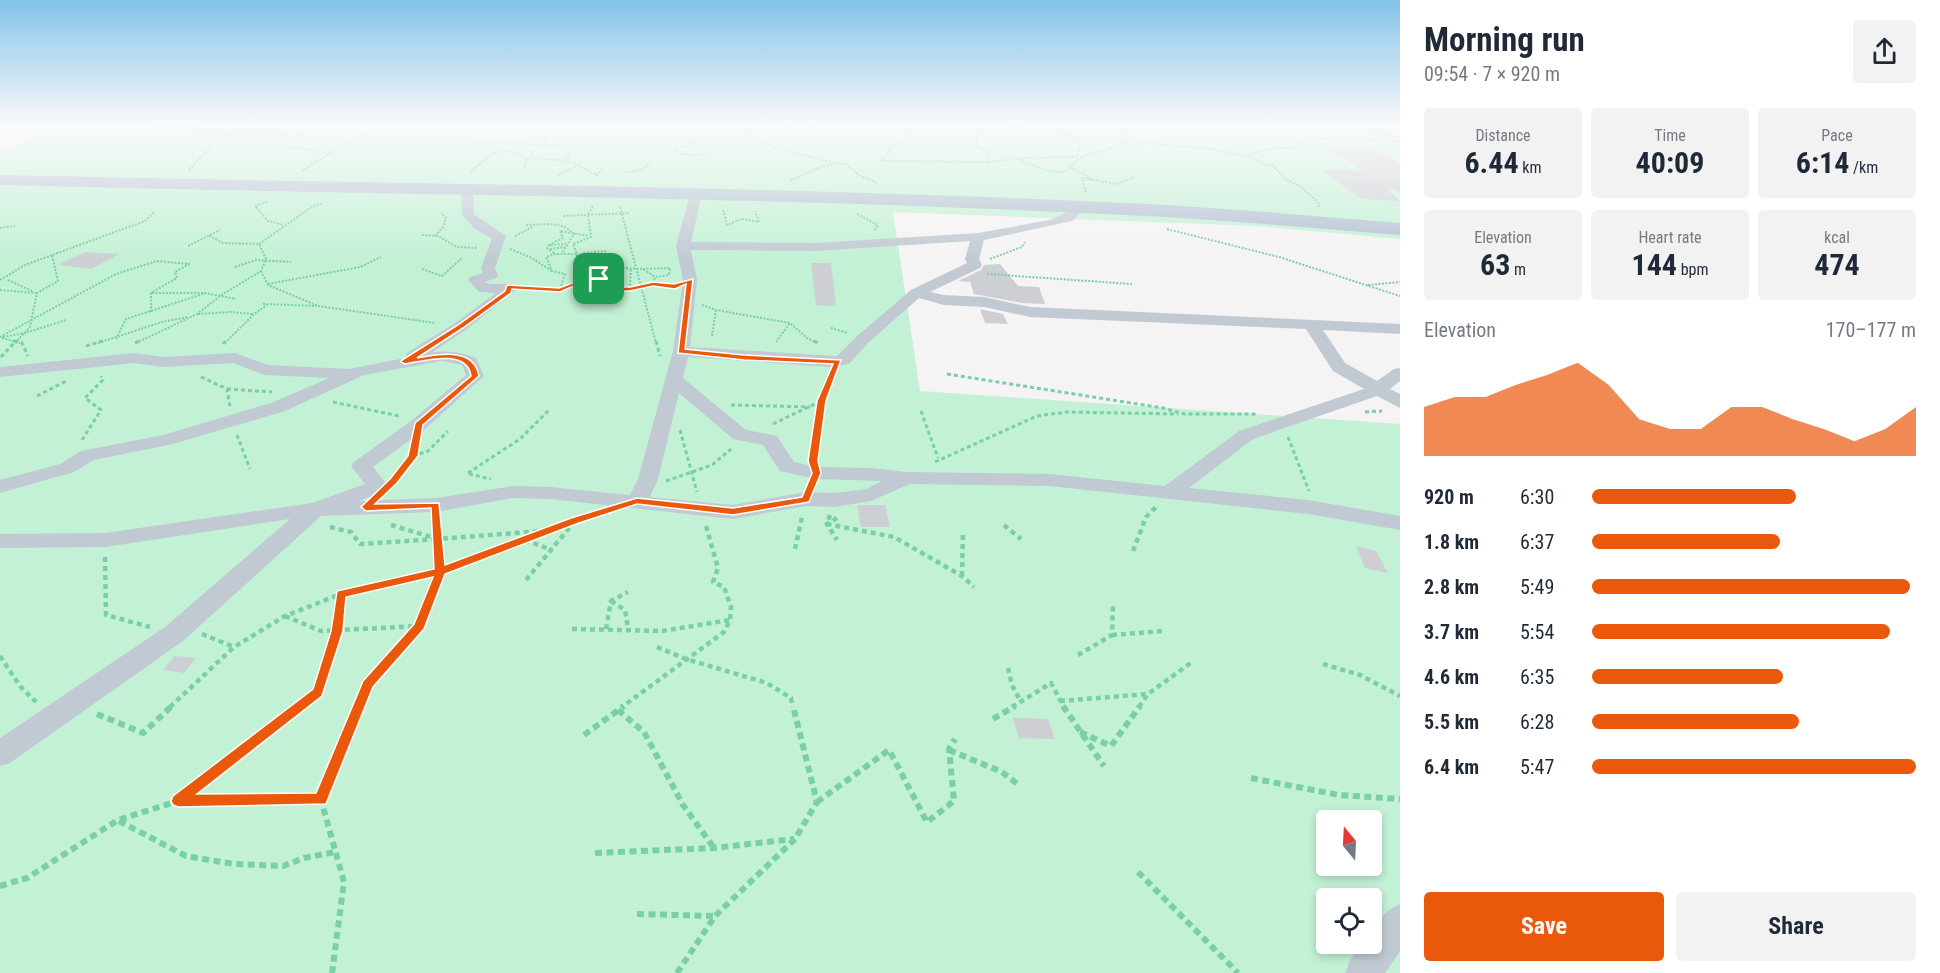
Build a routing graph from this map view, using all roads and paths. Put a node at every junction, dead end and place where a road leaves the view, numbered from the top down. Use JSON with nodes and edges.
{"nodes":[{"id":1,"x":188,"y":170,"type":"edge"},
{"id":2,"x":303,"y":170,"type":"edge"},
{"id":3,"x":477,"y":170,"type":"edge"},
{"id":4,"x":567,"y":170,"type":"edge"},
{"id":5,"x":587,"y":170,"type":"edge"},
{"id":6,"x":602,"y":170,"type":"edge"},
{"id":7,"x":640,"y":170,"type":"edge"},
{"id":8,"x":854,"y":170,"type":"edge"},
{"id":9,"x":1052,"y":170,"type":"edge"},
{"id":10,"x":1067,"y":170,"type":"edge"},
{"id":11,"x":1076,"y":170,"type":"edge"},
{"id":12,"x":1278,"y":170,"type":"edge"},
{"id":13,"x":625,"y":172,"type":"dead end"},
{"id":14,"x":197,"y":175,"type":"dead end"},
{"id":15,"x":557,"y":175,"type":"dead end"},
{"id":16,"x":1135,"y":177,"type":"dead end"},
{"id":17,"x":1092,"y":179,"type":"junction"},
{"id":18,"x":0,"y":180,"type":"edge"},
{"id":19,"x":598,"y":183,"type":"junction"},
{"id":20,"x":882,"y":186,"type":"dead end"},
{"id":21,"x":304,"y":188,"type":"junction"},
{"id":22,"x":460,"y":190,"type":"junction"},
{"id":23,"x":696,"y":194,"type":"junction"},
{"id":24,"x":755,"y":195,"type":"junction"},
{"id":25,"x":1081,"y":207,"type":"junction"},
{"id":26,"x":155,"y":210,"type":"dead end"},
{"id":27,"x":441,"y":213,"type":"dead end"},
{"id":28,"x":630,"y":213,"type":"dead end"},
{"id":29,"x":588,"y":214,"type":"junction"},
{"id":30,"x":562,"y":216,"type":"dead end"},
{"id":31,"x":289,"y":223,"type":"dead end"},
{"id":32,"x":284,"y":225,"type":"junction"},
{"id":33,"x":526,"y":225,"type":"dead end"},
{"id":34,"x":727,"y":225,"type":"dead end"},
{"id":35,"x":1337,"y":225,"type":"junction"},
{"id":36,"x":15,"y":226,"type":"dead end"},
{"id":37,"x":1157,"y":226,"type":"dead end"},
{"id":38,"x":0,"y":228,"type":"edge"},
{"id":39,"x":1032,"y":228,"type":"junction"},
{"id":40,"x":1400,"y":229,"type":"edge"},
{"id":41,"x":220,"y":230,"type":"dead end"},
{"id":42,"x":574,"y":234,"type":"junction"},
{"id":43,"x":208,"y":235,"type":"junction"},
{"id":44,"x":422,"y":235,"type":"dead end"},
{"id":45,"x":435,"y":236,"type":"junction"},
{"id":46,"x":591,"y":237,"type":"junction"},
{"id":47,"x":978,"y":237,"type":"junction"},
{"id":48,"x":259,"y":244,"type":"junction"},
{"id":49,"x":566,"y":245,"type":"junction"},
{"id":50,"x":188,"y":246,"type":"dead end"},
{"id":51,"x":683,"y":246,"type":"junction"},
{"id":52,"x":549,"y":247,"type":"junction"},
{"id":53,"x":493,"y":249,"type":"junction"},
{"id":54,"x":606,"y":251,"type":"dead end"},
{"id":55,"x":562,"y":253,"type":"junction"},
{"id":56,"x":555,"y":254,"type":"junction"},
{"id":57,"x":576,"y":254,"type":"junction"},
{"id":58,"x":52,"y":255,"type":"junction"},
{"id":59,"x":381,"y":257,"type":"dead end"},
{"id":60,"x":583,"y":257,"type":"junction"},
{"id":61,"x":462,"y":258,"type":"dead end"},
{"id":62,"x":266,"y":259,"type":"junction"},
{"id":63,"x":291,"y":262,"type":"dead end"},
{"id":64,"x":235,"y":267,"type":"dead end"},
{"id":65,"x":605,"y":267,"type":"junction"},
{"id":66,"x":631,"y":268,"type":"junction"},
{"id":67,"x":422,"y":269,"type":"dead end"},
{"id":68,"x":643,"y":269,"type":"junction"},
{"id":69,"x":980,"y":270,"type":"junction"},
{"id":70,"x":261,"y":271,"type":"junction"},
{"id":71,"x":552,"y":271,"type":"junction"},
{"id":72,"x":655,"y":277,"type":"junction"},
{"id":73,"x":599,"y":279,"type":"junction"},
{"id":74,"x":612,"y":279,"type":"dead end"},
{"id":75,"x":0,"y":280,"type":"edge"},
{"id":76,"x":8,"y":280,"type":"dead end"},
{"id":77,"x":690,"y":280,"type":"junction"},
{"id":78,"x":578,"y":281,"type":"junction"},
{"id":79,"x":1400,"y":282,"type":"edge"},
{"id":80,"x":653,"y":284,"type":"junction"},
{"id":81,"x":1132,"y":284,"type":"dead end"},
{"id":82,"x":268,"y":285,"type":"junction"},
{"id":83,"x":1367,"y":285,"type":"junction"},
{"id":84,"x":509,"y":287,"type":"junction"},
{"id":85,"x":604,"y":287,"type":"junction"},
{"id":86,"x":582,"y":289,"type":"junction"},
{"id":87,"x":630,"y":289,"type":"junction"},
{"id":88,"x":0,"y":290,"type":"edge"},
{"id":89,"x":560,"y":290,"type":"junction"},
{"id":90,"x":35,"y":292,"type":"junction"},
{"id":91,"x":151,"y":293,"type":"junction"},
{"id":92,"x":206,"y":293,"type":"junction"},
{"id":93,"x":916,"y":293,"type":"junction"},
{"id":94,"x":223,"y":294,"type":"junction"},
{"id":95,"x":1400,"y":296,"type":"edge"},
{"id":96,"x":236,"y":299,"type":"dead end"},
{"id":97,"x":318,"y":306,"type":"junction"},
{"id":98,"x":151,"y":312,"type":"junction"},
{"id":99,"x":197,"y":314,"type":"junction"},
{"id":100,"x":254,"y":314,"type":"junction"},
{"id":101,"x":193,"y":316,"type":"junction"},
{"id":102,"x":66,"y":320,"type":"dead end"},
{"id":103,"x":30,"y":321,"type":"junction"},
{"id":104,"x":413,"y":321,"type":"dead end"},
{"id":105,"x":790,"y":323,"type":"junction"},
{"id":106,"x":1312,"y":326,"type":"junction"},
{"id":107,"x":1400,"y":329,"type":"edge"},
{"id":108,"x":25,"y":333,"type":"junction"},
{"id":109,"x":712,"y":336,"type":"dead end"},
{"id":110,"x":1,"y":337,"type":"edge"},
{"id":111,"x":116,"y":339,"type":"junction"},
{"id":112,"x":17,"y":342,"type":"junction"},
{"id":113,"x":776,"y":342,"type":"dead end"},
{"id":114,"x":821,"y":345,"type":"dead end"},
{"id":115,"x":84,"y":346,"type":"dead end"},
{"id":116,"x":681,"y":351,"type":"junction"},
{"id":117,"x":0,"y":357,"type":"edge"},
{"id":118,"x":204,"y":360,"type":"junction"},
{"id":119,"x":405,"y":362,"type":"junction"},
{"id":120,"x":838,"y":362,"type":"junction"},
{"id":121,"x":103,"y":367,"type":"junction"},
{"id":122,"x":34,"y":368,"type":"junction"},
{"id":123,"x":0,"y":372,"type":"edge"},
{"id":124,"x":351,"y":373,"type":"junction"},
{"id":125,"x":1400,"y":373,"type":"edge"},
{"id":126,"x":947,"y":374,"type":"dead end"},
{"id":127,"x":674,"y":379,"type":"junction"},
{"id":128,"x":227,"y":389,"type":"dead end"},
{"id":129,"x":1377,"y":390,"type":"junction"},
{"id":130,"x":304,"y":394,"type":"junction"},
{"id":131,"x":333,"y":402,"type":"dead end"},
{"id":132,"x":1400,"y":402,"type":"edge"},
{"id":133,"x":706,"y":407,"type":"junction"},
{"id":134,"x":812,"y":407,"type":"dead end"},
{"id":135,"x":549,"y":410,"type":"dead end"},
{"id":136,"x":921,"y":411,"type":"dead end"},
{"id":137,"x":1184,"y":414,"type":"junction"},
{"id":138,"x":1260,"y":414,"type":"dead end"},
{"id":139,"x":425,"y":419,"type":"junction"},
{"id":140,"x":1284,"y":422,"type":"junction"},
{"id":141,"x":448,"y":430,"type":"dead end"},
{"id":142,"x":88,"y":455,"type":"junction"},
{"id":143,"x":413,"y":456,"type":"junction"},
{"id":144,"x":938,"y":459,"type":"junction"},
{"id":145,"x":468,"y":473,"type":"dead end"},
{"id":146,"x":816,"y":473,"type":"junction"},
{"id":147,"x":912,"y":477,"type":"junction"},
{"id":148,"x":0,"y":487,"type":"edge"},
{"id":149,"x":1168,"y":493,"type":"junction"},
{"id":150,"x":835,"y":500,"type":"junction"},
{"id":151,"x":637,"y":501,"type":"junction"},
{"id":152,"x":436,"y":505,"type":"junction"},
{"id":153,"x":1308,"y":507,"type":"junction"},
{"id":154,"x":326,"y":508,"type":"junction"},
{"id":155,"x":596,"y":514,"type":"dead end"},
{"id":156,"x":373,"y":515,"type":"junction"},
{"id":157,"x":575,"y":520,"type":"junction"},
{"id":158,"x":1400,"y":523,"type":"edge"},
{"id":159,"x":1004,"y":525,"type":"dead end"},
{"id":160,"x":547,"y":531,"type":"junction"},
{"id":161,"x":963,"y":531,"type":"dead end"},
{"id":162,"x":438,"y":539,"type":"junction"},
{"id":163,"x":1021,"y":539,"type":"dead end"},
{"id":164,"x":105,"y":540,"type":"junction"},
{"id":165,"x":524,"y":540,"type":"junction"},
{"id":166,"x":0,"y":541,"type":"edge"},
{"id":167,"x":552,"y":549,"type":"junction"},
{"id":168,"x":1133,"y":551,"type":"dead end"},
{"id":169,"x":440,"y":571,"type":"junction"},
{"id":170,"x":962,"y":576,"type":"junction"},
{"id":171,"x":526,"y":580,"type":"dead end"},
{"id":172,"x":974,"y":587,"type":"dead end"},
{"id":173,"x":628,"y":592,"type":"dead end"},
{"id":174,"x":341,"y":594,"type":"junction"},
{"id":175,"x":611,"y":601,"type":"junction"},
{"id":176,"x":1113,"y":603,"type":"dead end"},
{"id":177,"x":285,"y":616,"type":"junction"},
{"id":178,"x":420,"y":626,"type":"junction"},
{"id":179,"x":628,"y":628,"type":"junction"},
{"id":180,"x":572,"y":629,"type":"dead end"},
{"id":181,"x":606,"y":629,"type":"junction"},
{"id":182,"x":178,"y":630,"type":"junction"},
{"id":183,"x":337,"y":631,"type":"junction"},
{"id":184,"x":1162,"y":631,"type":"dead end"},
{"id":185,"x":1112,"y":635,"type":"junction"},
{"id":186,"x":234,"y":647,"type":"junction"},
{"id":187,"x":657,"y":647,"type":"dead end"},
{"id":188,"x":1078,"y":655,"type":"dead end"},
{"id":189,"x":0,"y":656,"type":"edge"},
{"id":190,"x":686,"y":659,"type":"junction"},
{"id":191,"x":1192,"y":662,"type":"dead end"},
{"id":192,"x":1323,"y":664,"type":"dead end"},
{"id":193,"x":1008,"y":668,"type":"dead end"},
{"id":194,"x":1148,"y":694,"type":"junction"},
{"id":195,"x":1400,"y":696,"type":"edge"},
{"id":196,"x":1060,"y":701,"type":"junction"},
{"id":197,"x":1021,"y":702,"type":"junction"},
{"id":198,"x":618,"y":710,"type":"junction"},
{"id":199,"x":93,"y":712,"type":"dead end"},
{"id":200,"x":51,"y":717,"type":"junction"},
{"id":201,"x":993,"y":719,"type":"dead end"},
{"id":202,"x":1080,"y":731,"type":"junction"},
{"id":203,"x":584,"y":735,"type":"dead end"},
{"id":204,"x":955,"y":739,"type":"dead end"},
{"id":205,"x":949,"y":749,"type":"junction"},
{"id":206,"x":0,"y":754,"type":"edge"},
{"id":207,"x":1104,"y":766,"type":"dead end"},
{"id":208,"x":1251,"y":778,"type":"dead end"},
{"id":209,"x":1020,"y":786,"type":"dead end"},
{"id":210,"x":1400,"y":799,"type":"edge"},
{"id":211,"x":321,"y":800,"type":"junction"},
{"id":212,"x":178,"y":801,"type":"junction"},
{"id":213,"x":817,"y":802,"type":"junction"},
{"id":214,"x":118,"y":820,"type":"junction"},
{"id":215,"x":795,"y":839,"type":"junction"},
{"id":216,"x":714,"y":848,"type":"junction"},
{"id":217,"x":335,"y":852,"type":"junction"},
{"id":218,"x":595,"y":853,"type":"dead end"},
{"id":219,"x":1138,"y":872,"type":"dead end"},
{"id":220,"x":0,"y":886,"type":"edge"},
{"id":221,"x":637,"y":914,"type":"dead end"},
{"id":222,"x":715,"y":916,"type":"junction"},
{"id":223,"x":1400,"y":921,"type":"edge"},
{"id":224,"x":332,"y":973,"type":"edge"},
{"id":225,"x":676,"y":973,"type":"edge"},
{"id":226,"x":1238,"y":973,"type":"edge"},
{"id":227,"x":1363,"y":973,"type":"edge"}],
"edges":[{"from":1,"to":14,"type":"path"},
{"from":2,"to":21,"type":"path"},
{"from":3,"to":22,"type":"path"},
{"from":4,"to":15,"type":"path"},
{"from":5,"to":19,"type":"path"},
{"from":6,"to":19,"type":"path"},
{"from":7,"to":13,"type":"path"},
{"from":8,"to":20,"type":"path"},
{"from":9,"to":10,"type":"path"},
{"from":11,"to":17,"type":"path"},
{"from":12,"to":35,"type":"path"},
{"from":16,"to":17,"type":"path"},
{"from":17,"to":25,"type":"path"},
{"from":18,"to":21,"type":"main road"},
{"from":19,"to":22,"type":"main road"},
{"from":19,"to":23,"type":"main road"},
{"from":19,"to":29,"type":"path"},
{"from":21,"to":22,"type":"main road"},
{"from":21,"to":32,"type":"path"},
{"from":22,"to":53,"type":"street"},
{"from":23,"to":24,"type":"main road"},
{"from":23,"to":51,"type":"street"},
{"from":24,"to":25,"type":"main road"},
{"from":24,"to":34,"type":"path"},
{"from":25,"to":35,"type":"main road"},
{"from":25,"to":39,"type":"street"},
{"from":26,"to":58,"type":"path"},
{"from":27,"to":45,"type":"path"},
{"from":28,"to":29,"type":"path"},
{"from":29,"to":30,"type":"path"},
{"from":29,"to":46,"type":"path"},
{"from":31,"to":32,"type":"path"},
{"from":32,"to":48,"type":"path"},
{"from":33,"to":42,"type":"path"},
{"from":35,"to":40,"type":"main road"},
{"from":36,"to":38,"type":"path"},
{"from":37,"to":83,"type":"path"},
{"from":39,"to":47,"type":"street"},
{"from":39,"to":69,"type":"path"},
{"from":41,"to":43,"type":"path"},
{"from":42,"to":46,"type":"path"},
{"from":42,"to":49,"type":"path"},
{"from":42,"to":52,"type":"path"},
{"from":43,"to":48,"type":"path"},
{"from":43,"to":50,"type":"path"},
{"from":44,"to":45,"type":"path"},
{"from":45,"to":53,"type":"path"},
{"from":46,"to":57,"type":"path"},
{"from":47,"to":51,"type":"street"},
{"from":47,"to":69,"type":"street"},
{"from":48,"to":62,"type":"path"},
{"from":49,"to":52,"type":"path"},
{"from":49,"to":55,"type":"path"},
{"from":51,"to":77,"type":"street"},
{"from":52,"to":56,"type":"path"},
{"from":53,"to":71,"type":"path"},
{"from":53,"to":84,"type":"street"},
{"from":54,"to":60,"type":"path"},
{"from":55,"to":56,"type":"path"},
{"from":55,"to":57,"type":"path"},
{"from":56,"to":71,"type":"path"},
{"from":57,"to":60,"type":"path"},
{"from":57,"to":78,"type":"path"},
{"from":58,"to":75,"type":"path"},
{"from":58,"to":90,"type":"path"},
{"from":59,"to":82,"type":"path"},
{"from":60,"to":65,"type":"path"},
{"from":61,"to":67,"type":"path"},
{"from":62,"to":63,"type":"path"},
{"from":62,"to":64,"type":"path"},
{"from":62,"to":70,"type":"path"},
{"from":65,"to":66,"type":"path"},
{"from":65,"to":73,"type":"path"},
{"from":66,"to":68,"type":"path"},
{"from":66,"to":87,"type":"path"},
{"from":68,"to":72,"type":"path"},
{"from":68,"to":72,"type":"path"},
{"from":69,"to":81,"type":"path"},
{"from":69,"to":93,"type":"street"},
{"from":70,"to":82,"type":"path"},
{"from":70,"to":94,"type":"path"},
{"from":71,"to":89,"type":"path"},
{"from":72,"to":80,"type":"path"},
{"from":73,"to":85,"type":"path"},
{"from":73,"to":86,"type":"path"},
{"from":74,"to":85,"type":"path"},
{"from":76,"to":90,"type":"path"},
{"from":77,"to":80,"type":"path"},
{"from":77,"to":116,"type":"street"},
{"from":78,"to":86,"type":"path"},
{"from":78,"to":89,"type":"path"},
{"from":79,"to":83,"type":"path"},
{"from":80,"to":87,"type":"path"},
{"from":82,"to":97,"type":"path"},
{"from":83,"to":95,"type":"path"},
{"from":84,"to":89,"type":"path"},
{"from":84,"to":119,"type":"street"},
{"from":85,"to":86,"type":"path"},
{"from":85,"to":87,"type":"path"},
{"from":88,"to":90,"type":"path"},
{"from":90,"to":103,"type":"path"},
{"from":91,"to":92,"type":"path"},
{"from":91,"to":98,"type":"path"},
{"from":91,"to":103,"type":"path"},
{"from":92,"to":94,"type":"path"},
{"from":92,"to":98,"type":"path"},
{"from":93,"to":106,"type":"street"},
{"from":93,"to":120,"type":"street"},
{"from":94,"to":96,"type":"path"},
{"from":94,"to":99,"type":"path"},
{"from":97,"to":100,"type":"path"},
{"from":97,"to":104,"type":"path"},
{"from":98,"to":111,"type":"path"},
{"from":99,"to":100,"type":"path"},
{"from":99,"to":101,"type":"path"},
{"from":100,"to":118,"type":"path"},
{"from":101,"to":111,"type":"path"},
{"from":101,"to":121,"type":"path"},
{"from":102,"to":108,"type":"path"},
{"from":103,"to":108,"type":"path"},
{"from":103,"to":110,"type":"path"},
{"from":105,"to":109,"type":"path"},
{"from":105,"to":113,"type":"path"},
{"from":105,"to":114,"type":"path"},
{"from":106,"to":107,"type":"street"},
{"from":106,"to":129,"type":"street"},
{"from":108,"to":110,"type":"path"},
{"from":108,"to":112,"type":"path"},
{"from":110,"to":112,"type":"path"},
{"from":111,"to":115,"type":"path"},
{"from":111,"to":121,"type":"path"},
{"from":112,"to":117,"type":"path"},
{"from":112,"to":122,"type":"path"},
{"from":116,"to":120,"type":"street"},
{"from":116,"to":127,"type":"street"},
{"from":118,"to":121,"type":"street"},
{"from":118,"to":124,"type":"street"},
{"from":119,"to":124,"type":"street"},
{"from":119,"to":139,"type":"street"},
{"from":120,"to":146,"type":"path"},
{"from":121,"to":122,"type":"street"},
{"from":121,"to":142,"type":"path"},
{"from":122,"to":123,"type":"street"},
{"from":124,"to":130,"type":"street"},
{"from":125,"to":129,"type":"street"},
{"from":126,"to":137,"type":"path"},
{"from":127,"to":133,"type":"street"},
{"from":127,"to":151,"type":"street"},
{"from":128,"to":130,"type":"path"},
{"from":129,"to":132,"type":"street"},
{"from":129,"to":140,"type":"street"},
{"from":130,"to":142,"type":"street"},
{"from":131,"to":139,"type":"path"},
{"from":133,"to":134,"type":"path"},
{"from":133,"to":146,"type":"street"},
{"from":135,"to":145,"type":"path"},
{"from":136,"to":144,"type":"path"},
{"from":137,"to":138,"type":"path"},
{"from":137,"to":144,"type":"path"},
{"from":139,"to":143,"type":"path"},
{"from":139,"to":154,"type":"street"},
{"from":140,"to":149,"type":"street"},
{"from":140,"to":153,"type":"path"},
{"from":141,"to":143,"type":"path"},
{"from":142,"to":148,"type":"street"},
{"from":143,"to":156,"type":"path"},
{"from":144,"to":147,"type":"path"},
{"from":146,"to":147,"type":"street"},
{"from":147,"to":149,"type":"street"},
{"from":147,"to":150,"type":"street"},
{"from":149,"to":153,"type":"street"},
{"from":149,"to":168,"type":"path"},
{"from":150,"to":151,"type":"street"},
{"from":150,"to":170,"type":"path"},
{"from":151,"to":152,"type":"street"},
{"from":152,"to":156,"type":"street"},
{"from":152,"to":162,"type":"path"},
{"from":153,"to":158,"type":"street"},
{"from":154,"to":156,"type":"street"},
{"from":154,"to":162,"type":"path"},
{"from":154,"to":164,"type":"street"},
{"from":154,"to":182,"type":"street"},
{"from":155,"to":157,"type":"path"},
{"from":156,"to":162,"type":"path"},
{"from":157,"to":160,"type":"path"},
{"from":157,"to":167,"type":"path"},
{"from":159,"to":163,"type":"path"},
{"from":160,"to":162,"type":"path"},
{"from":160,"to":165,"type":"path"},
{"from":161,"to":170,"type":"path"},
{"from":162,"to":169,"type":"path"},
{"from":164,"to":166,"type":"street"},
{"from":164,"to":182,"type":"path"},
{"from":165,"to":167,"type":"path"},
{"from":165,"to":169,"type":"path"},
{"from":167,"to":171,"type":"path"},
{"from":169,"to":174,"type":"path"},
{"from":169,"to":178,"type":"path"},
{"from":170,"to":172,"type":"path"},
{"from":173,"to":175,"type":"path"},
{"from":174,"to":177,"type":"path"},
{"from":174,"to":183,"type":"path"},
{"from":175,"to":179,"type":"path"},
{"from":175,"to":181,"type":"path"},
{"from":176,"to":185,"type":"path"},
{"from":177,"to":183,"type":"path"},
{"from":177,"to":186,"type":"path"},
{"from":178,"to":183,"type":"path"},
{"from":178,"to":211,"type":"path"},
{"from":179,"to":181,"type":"path"},
{"from":179,"to":190,"type":"path"},
{"from":180,"to":181,"type":"path"},
{"from":182,"to":186,"type":"path"},
{"from":182,"to":200,"type":"street"},
{"from":183,"to":212,"type":"path"},
{"from":184,"to":185,"type":"path"},
{"from":185,"to":188,"type":"path"},
{"from":186,"to":199,"type":"path"},
{"from":187,"to":190,"type":"path"},
{"from":189,"to":200,"type":"path"},
{"from":190,"to":198,"type":"path"},
{"from":190,"to":213,"type":"path"},
{"from":191,"to":194,"type":"path"},
{"from":192,"to":195,"type":"path"},
{"from":193,"to":197,"type":"path"},
{"from":194,"to":196,"type":"path"},
{"from":194,"to":202,"type":"path"},
{"from":196,"to":197,"type":"path"},
{"from":196,"to":202,"type":"path"},
{"from":197,"to":201,"type":"path"},
{"from":198,"to":203,"type":"path"},
{"from":198,"to":216,"type":"path"},
{"from":200,"to":206,"type":"street"},
{"from":202,"to":207,"type":"path"},
{"from":204,"to":205,"type":"path"},
{"from":205,"to":209,"type":"path"},
{"from":205,"to":213,"type":"path"},
{"from":208,"to":210,"type":"path"},
{"from":211,"to":212,"type":"path"},
{"from":211,"to":217,"type":"path"},
{"from":212,"to":214,"type":"path"},
{"from":213,"to":215,"type":"path"},
{"from":214,"to":217,"type":"path"},
{"from":214,"to":220,"type":"path"},
{"from":215,"to":216,"type":"path"},
{"from":215,"to":222,"type":"path"},
{"from":216,"to":218,"type":"path"},
{"from":217,"to":224,"type":"path"},
{"from":219,"to":226,"type":"path"},
{"from":221,"to":222,"type":"path"},
{"from":222,"to":225,"type":"path"},
{"from":223,"to":227,"type":"street"}]}
